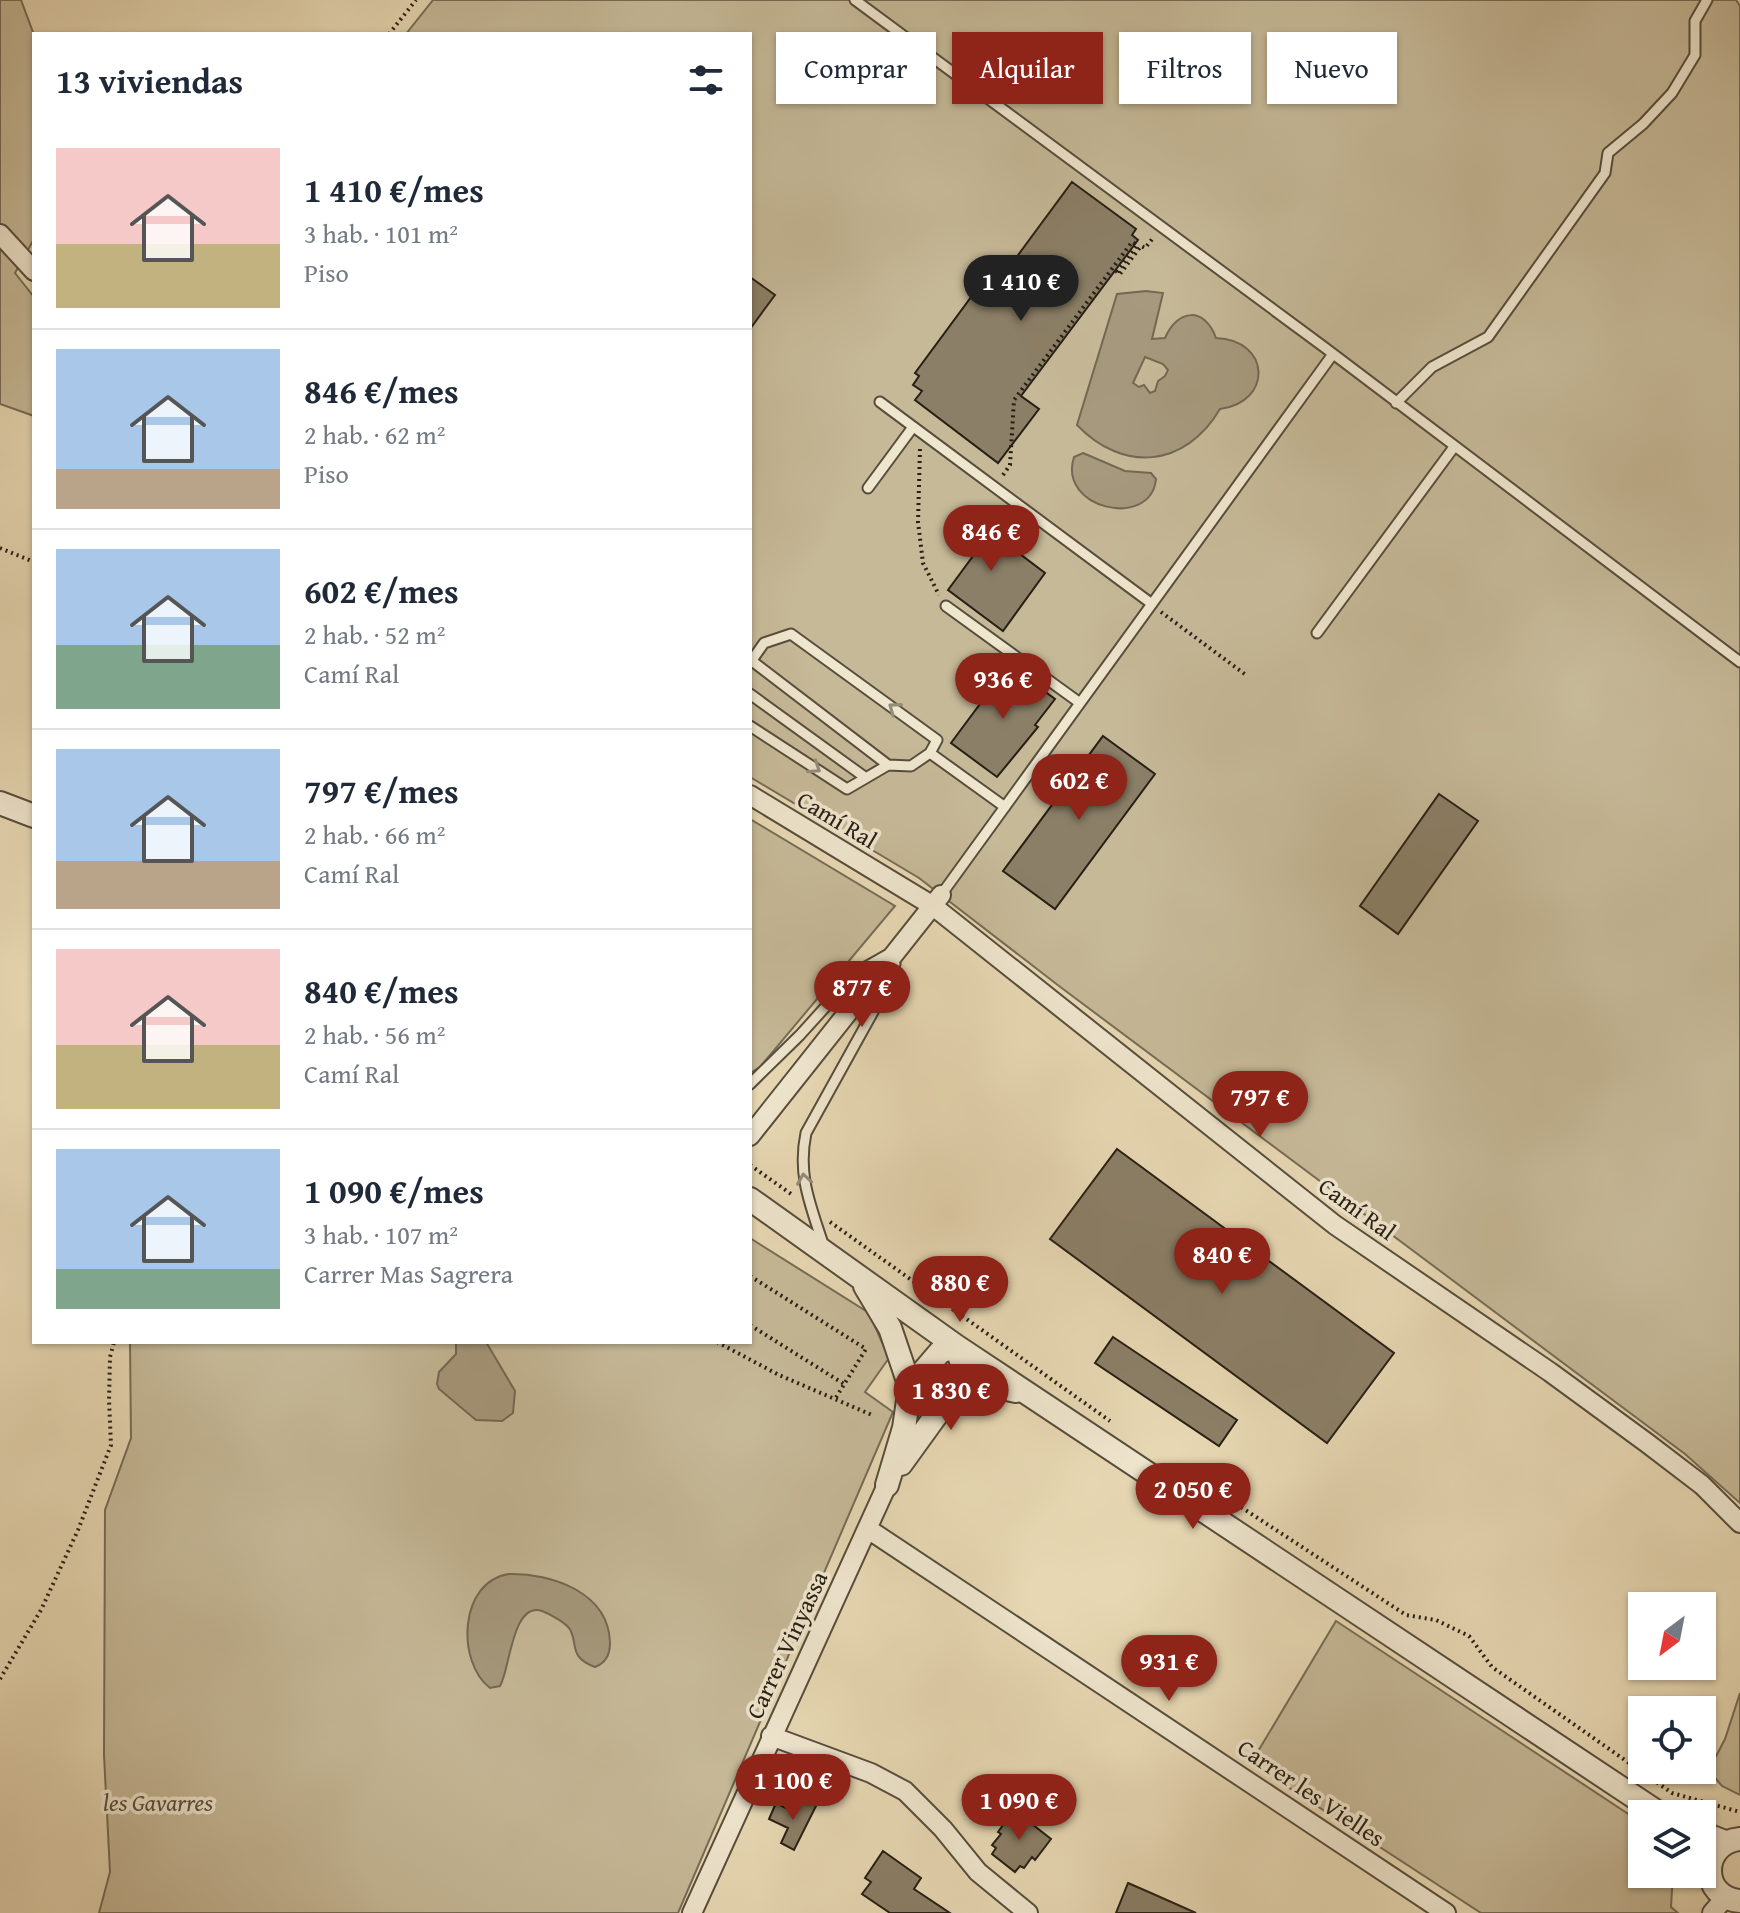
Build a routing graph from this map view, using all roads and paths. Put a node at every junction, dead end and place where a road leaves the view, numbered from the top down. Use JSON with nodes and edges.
{"nodes":[{"id":1,"x":416,"y":0,"type":"edge"},
{"id":2,"x":855,"y":0,"type":"edge"},
{"id":3,"x":1707,"y":0,"type":"edge"},
{"id":4,"x":391,"y":32,"type":"edge"},
{"id":5,"x":0,"y":234,"type":"edge"},
{"id":6,"x":1145,"y":248,"type":"dead end"},
{"id":7,"x":32,"y":269,"type":"edge"},
{"id":8,"x":1333,"y":354,"type":"junction"},
{"id":9,"x":880,"y":402,"type":"dead end"},
{"id":10,"x":1396,"y":403,"type":"junction"},
{"id":11,"x":913,"y":427,"type":"junction"},
{"id":12,"x":922,"y":434,"type":"junction"},
{"id":13,"x":1454,"y":447,"type":"junction"},
{"id":14,"x":1010,"y":465,"type":"dead end"},
{"id":15,"x":868,"y":488,"type":"dead end"},
{"id":16,"x":0,"y":548,"type":"edge"},
{"id":17,"x":32,"y":561,"type":"edge"},
{"id":18,"x":1152,"y":604,"type":"junction"},
{"id":19,"x":946,"y":606,"type":"joint"},
{"id":20,"x":1317,"y":633,"type":"dead end"},
{"id":21,"x":752,"y":661,"type":"edge"},
{"id":22,"x":1740,"y":662,"type":"edge"},
{"id":23,"x":752,"y":663,"type":"edge"},
{"id":24,"x":1246,"y":675,"type":"dead end"},
{"id":25,"x":752,"y":695,"type":"edge"},
{"id":26,"x":1080,"y":703,"type":"junction"},
{"id":27,"x":752,"y":727,"type":"edge"},
{"id":28,"x":930,"y":753,"type":"junction"},
{"id":29,"x":888,"y":765,"type":"junction"},
{"id":30,"x":866,"y":778,"type":"junction"},
{"id":31,"x":752,"y":796,"type":"edge"},
{"id":32,"x":0,"y":803,"type":"edge"},
{"id":33,"x":1005,"y":807,"type":"junction"},
{"id":34,"x":32,"y":815,"type":"edge"},
{"id":35,"x":937,"y":900,"type":"junction"},
{"id":36,"x":901,"y":947,"type":"junction"},
{"id":37,"x":752,"y":1082,"type":"edge"},
{"id":38,"x":752,"y":1133,"type":"edge"},
{"id":39,"x":752,"y":1166,"type":"edge"},
{"id":40,"x":753,"y":1202,"type":"edge"},
{"id":41,"x":811,"y":1208,"type":"junction"},
{"id":42,"x":826,"y":1254,"type":"junction"},
{"id":43,"x":752,"y":1277,"type":"edge"},
{"id":44,"x":860,"y":1279,"type":"junction"},
{"id":45,"x":752,"y":1326,"type":"edge"},
{"id":46,"x":113,"y":1344,"type":"edge"},
{"id":47,"x":721,"y":1344,"type":"edge"},
{"id":48,"x":956,"y":1346,"type":"junction"},
{"id":49,"x":844,"y":1384,"type":"junction"},
{"id":50,"x":910,"y":1387,"type":"junction"},
{"id":51,"x":953,"y":1392,"type":"junction"},
{"id":52,"x":1025,"y":1392,"type":"junction"},
{"id":53,"x":835,"y":1399,"type":"junction"},
{"id":54,"x":872,"y":1415,"type":"dead end"},
{"id":55,"x":1118,"y":1427,"type":"dead end"},
{"id":56,"x":887,"y":1485,"type":"junction"},
{"id":57,"x":1210,"y":1487,"type":"dead end"},
{"id":58,"x":1740,"y":1523,"type":"edge"},
{"id":59,"x":868,"y":1529,"type":"junction"},
{"id":60,"x":0,"y":1679,"type":"edge"},
{"id":61,"x":771,"y":1736,"type":"junction"},
{"id":62,"x":1639,"y":1800,"type":"edge"},
{"id":63,"x":1740,"y":1812,"type":"edge"},
{"id":64,"x":1733,"y":1840,"type":"edge"},
{"id":65,"x":1716,"y":1851,"type":"edge"},
{"id":66,"x":692,"y":1913,"type":"edge"},
{"id":67,"x":1028,"y":1913,"type":"edge"},
{"id":68,"x":1446,"y":1913,"type":"edge"}],
"edges":[{"from":1,"to":4,"type":"path"},
{"from":2,"to":8,"type":"lane"},
{"from":3,"to":10,"type":"lane"},
{"from":5,"to":7,"type":"street"},
{"from":6,"to":14,"type":"path"},
{"from":8,"to":10,"type":"lane"},
{"from":8,"to":18,"type":"lane"},
{"from":9,"to":11,"type":"lane"},
{"from":10,"to":13,"type":"lane"},
{"from":11,"to":12,"type":"lane"},
{"from":11,"to":15,"type":"lane"},
{"from":12,"to":18,"type":"lane"},
{"from":12,"to":19,"type":"path"},
{"from":13,"to":20,"type":"lane"},
{"from":13,"to":22,"type":"lane"},
{"from":16,"to":17,"type":"path"},
{"from":18,"to":24,"type":"path"},
{"from":18,"to":26,"type":"lane"},
{"from":19,"to":26,"type":"lane"},
{"from":28,"to":21,"type":"lane","one_way":true},
{"from":23,"to":29,"type":"lane"},
{"from":25,"to":30,"type":"lane"},
{"from":26,"to":33,"type":"lane"},
{"from":27,"to":30,"type":"lane","one_way":true},
{"from":28,"to":29,"type":"lane"},
{"from":28,"to":33,"type":"lane"},
{"from":29,"to":30,"type":"lane"},
{"from":31,"to":35,"type":"street","name":"Camí Ral"},
{"from":32,"to":34,"type":"street"},
{"from":33,"to":35,"type":"lane"},
{"from":35,"to":36,"type":"street"},
{"from":35,"to":58,"type":"street","name":"Camí Ral"},
{"from":36,"to":37,"type":"lane"},
{"from":36,"to":38,"type":"street"},
{"from":41,"to":36,"type":"lane","one_way":true},
{"from":39,"to":41,"type":"path"},
{"from":40,"to":42,"type":"street"},
{"from":41,"to":42,"type":"lane"},
{"from":41,"to":55,"type":"path"},
{"from":42,"to":44,"type":"street"},
{"from":43,"to":49,"type":"path"},
{"from":44,"to":48,"type":"street"},
{"from":44,"to":50,"type":"street"},
{"from":45,"to":49,"type":"path"},
{"from":46,"to":60,"type":"path"},
{"from":47,"to":53,"type":"path"},
{"from":48,"to":50,"type":"street"},
{"from":48,"to":51,"type":"street"},
{"from":48,"to":52,"type":"street"},
{"from":49,"to":53,"type":"path"},
{"from":50,"to":56,"type":"street"},
{"from":51,"to":52,"type":"street"},
{"from":51,"to":56,"type":"street"},
{"from":52,"to":62,"type":"street"},
{"from":53,"to":54,"type":"path"},
{"from":56,"to":59,"type":"street","name":"Carrer Vinyassa"},
{"from":57,"to":63,"type":"path"},
{"from":59,"to":61,"type":"street","name":"Carrer Vinyassa"},
{"from":59,"to":68,"type":"street","name":"Carrer les Vielles"},
{"from":61,"to":66,"type":"street","name":"Carrer Vinyassa"},
{"from":61,"to":67,"type":"street"},
{"from":64,"to":65,"type":"street"}]}
